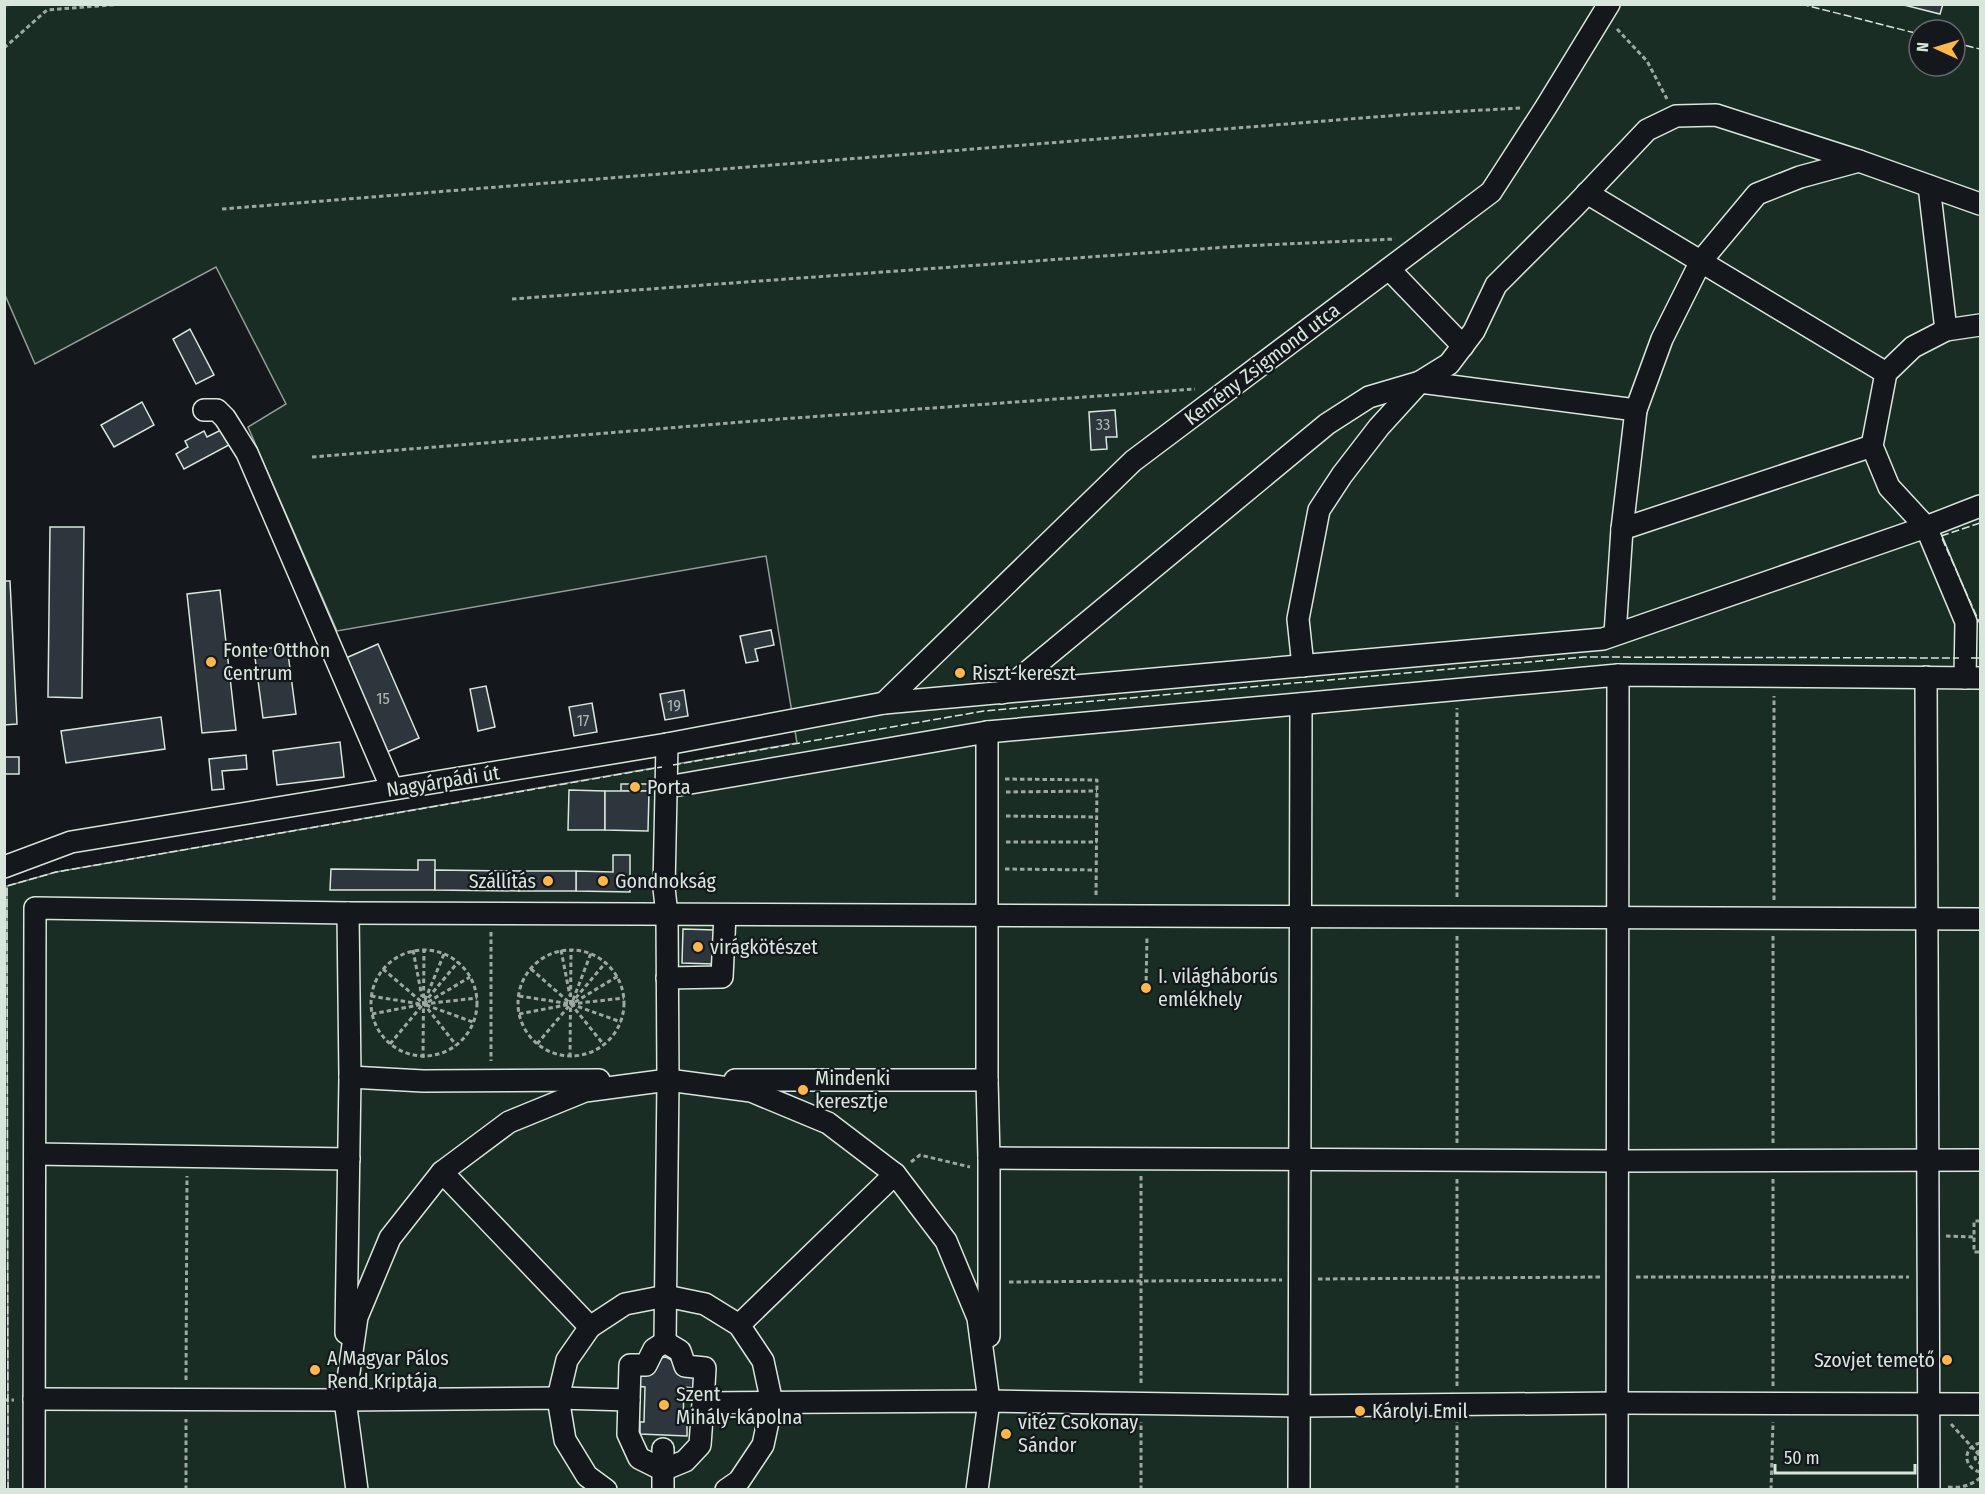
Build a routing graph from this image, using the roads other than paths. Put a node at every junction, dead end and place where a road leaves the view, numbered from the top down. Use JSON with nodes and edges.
{"nodes":[{"id":1,"x":1606,"y":10,"type":"edge"},
{"id":2,"x":1859,"y":161,"type":"junction"},
{"id":3,"x":1929,"y":186,"type":"junction"},
{"id":4,"x":1587,"y":193,"type":"junction"},
{"id":5,"x":1980,"y":204,"type":"edge"},
{"id":6,"x":1701,"y":261,"type":"junction"},
{"id":7,"x":1389,"y":269,"type":"junction"},
{"id":8,"x":1980,"y":325,"type":"edge"},
{"id":9,"x":1946,"y":330,"type":"junction"},
{"id":10,"x":1464,"y":346,"type":"junction"},
{"id":11,"x":1886,"y":373,"type":"junction"},
{"id":12,"x":1420,"y":382,"type":"junction"},
{"id":13,"x":204,"y":410,"type":"dead end"},
{"id":14,"x":1636,"y":410,"type":"junction"},
{"id":15,"x":1872,"y":446,"type":"junction"},
{"id":16,"x":1980,"y":506,"type":"edge"},
{"id":17,"x":1926,"y":527,"type":"junction"},
{"id":18,"x":1622,"y":529,"type":"junction"},
{"id":19,"x":1615,"y":634,"type":"junction"},
{"id":20,"x":1303,"y":666,"type":"junction"},
{"id":21,"x":1618,"y":675,"type":"junction"},
{"id":22,"x":1926,"y":678,"type":"junction"},
{"id":23,"x":1973,"y":678,"type":"edge"},
{"id":24,"x":1002,"y":693,"type":"junction"},
{"id":25,"x":884,"y":703,"type":"junction"},
{"id":26,"x":1301,"y":704,"type":"junction"},
{"id":27,"x":987,"y":732,"type":"junction"},
{"id":28,"x":667,"y":744,"type":"junction"},
{"id":29,"x":667,"y":787,"type":"junction"},
{"id":30,"x":392,"y":789,"type":"junction"},
{"id":31,"x":4,"y":867,"type":"edge"},
{"id":32,"x":348,"y":913,"type":"junction"},
{"id":33,"x":667,"y":915,"type":"junction"},
{"id":34,"x":725,"y":915,"type":"junction"},
{"id":35,"x":988,"y":916,"type":"junction"},
{"id":36,"x":1301,"y":917,"type":"junction"},
{"id":37,"x":1618,"y":917,"type":"junction"},
{"id":38,"x":1980,"y":919,"type":"edge"},
{"id":39,"x":1928,"y":920,"type":"junction"},
{"id":40,"x":667,"y":978,"type":"junction"},
{"id":41,"x":350,"y":1077,"type":"junction"},
{"id":42,"x":668,"y":1080,"type":"junction"},
{"id":43,"x":987,"y":1080,"type":"junction"},
{"id":44,"x":35,"y":1154,"type":"junction"},
{"id":45,"x":348,"y":1159,"type":"junction"},
{"id":46,"x":1300,"y":1160,"type":"junction"},
{"id":47,"x":1927,"y":1160,"type":"junction"},
{"id":48,"x":1980,"y":1160,"type":"edge"},
{"id":49,"x":1618,"y":1161,"type":"junction"},
{"id":50,"x":989,"y":1165,"type":"junction"},
{"id":51,"x":442,"y":1172,"type":"junction"},
{"id":52,"x":895,"y":1174,"type":"junction"},
{"id":53,"x":666,"y":1296,"type":"junction"},
{"id":54,"x":739,"y":1325,"type":"junction"},
{"id":55,"x":590,"y":1327,"type":"junction"},
{"id":56,"x":665,"y":1342,"type":"junction"},
{"id":57,"x":558,"y":1398,"type":"junction"},
{"id":58,"x":34,"y":1399,"type":"junction"},
{"id":59,"x":345,"y":1400,"type":"junction"},
{"id":60,"x":629,"y":1400,"type":"junction"},
{"id":61,"x":989,"y":1401,"type":"junction"},
{"id":62,"x":703,"y":1403,"type":"junction"},
{"id":63,"x":772,"y":1403,"type":"junction"},
{"id":64,"x":1617,"y":1403,"type":"junction"},
{"id":65,"x":1930,"y":1404,"type":"junction"},
{"id":66,"x":1980,"y":1404,"type":"edge"},
{"id":67,"x":1300,"y":1406,"type":"junction"},
{"id":68,"x":663,"y":1470,"type":"edge"},
{"id":69,"x":581,"y":1483,"type":"edge"},
{"id":70,"x":737,"y":1487,"type":"edge"},
{"id":71,"x":1938,"y":1488,"type":"edge"},
{"id":72,"x":34,"y":1490,"type":"edge"},
{"id":73,"x":346,"y":1490,"type":"edge"},
{"id":74,"x":357,"y":1490,"type":"edge"},
{"id":75,"x":606,"y":1490,"type":"edge"},
{"id":76,"x":977,"y":1490,"type":"edge"},
{"id":77,"x":989,"y":1490,"type":"edge"},
{"id":78,"x":1299,"y":1490,"type":"edge"},
{"id":79,"x":1617,"y":1490,"type":"edge"}],
"edges":[{"from":1,"to":7,"type":"street","name":"Kemény Zsigmond utca"},
{"from":2,"to":3,"type":"street"},
{"from":2,"to":4,"type":"street"},
{"from":2,"to":6,"type":"street"},
{"from":3,"to":5,"type":"street"},
{"from":3,"to":9,"type":"street"},
{"from":4,"to":6,"type":"street"},
{"from":4,"to":10,"type":"street"},
{"from":6,"to":11,"type":"street"},
{"from":6,"to":14,"type":"street"},
{"from":7,"to":10,"type":"street"},
{"from":7,"to":25,"type":"street","name":"Kemény Zsigmond utca"},
{"from":8,"to":9,"type":"street"},
{"from":9,"to":11,"type":"street"},
{"from":10,"to":12,"type":"street"},
{"from":11,"to":15,"type":"street"},
{"from":12,"to":14,"type":"street"},
{"from":12,"to":20,"type":"street"},
{"from":12,"to":24,"type":"street"},
{"from":13,"to":30,"type":"street"},
{"from":14,"to":18,"type":"street"},
{"from":15,"to":17,"type":"street"},
{"from":15,"to":18,"type":"street"},
{"from":16,"to":17,"type":"street","name":"Nagyárpádi út"},
{"from":17,"to":19,"type":"street","name":"Nagyárpádi út"},
{"from":17,"to":23,"type":"street"},
{"from":18,"to":19,"type":"street"},
{"from":19,"to":20,"type":"street","name":"Nagyárpádi út"},
{"from":20,"to":24,"type":"street","name":"Nagyárpádi út"},
{"from":21,"to":22,"type":"street"},
{"from":21,"to":26,"type":"street"},
{"from":21,"to":37,"type":"street"},
{"from":22,"to":23,"type":"street"},
{"from":22,"to":39,"type":"street"},
{"from":24,"to":25,"type":"street","name":"Nagyárpádi út"},
{"from":25,"to":28,"type":"street","name":"Nagyárpádi út"},
{"from":26,"to":27,"type":"street"},
{"from":26,"to":36,"type":"street"},
{"from":27,"to":29,"type":"street"},
{"from":27,"to":35,"type":"street"},
{"from":28,"to":29,"type":"street"},
{"from":28,"to":30,"type":"street","name":"Nagyárpádi út"},
{"from":29,"to":33,"type":"street"},
{"from":30,"to":31,"type":"street","name":"Nagyárpádi út"},
{"from":32,"to":33,"type":"street"},
{"from":32,"to":41,"type":"street"},
{"from":32,"to":44,"type":"street"},
{"from":33,"to":34,"type":"street"},
{"from":33,"to":40,"type":"street"},
{"from":34,"to":35,"type":"street"},
{"from":34,"to":40,"type":"street"},
{"from":35,"to":36,"type":"street"},
{"from":35,"to":43,"type":"street"},
{"from":36,"to":37,"type":"street"},
{"from":36,"to":46,"type":"street"},
{"from":37,"to":39,"type":"street"},
{"from":37,"to":49,"type":"street"},
{"from":38,"to":39,"type":"street"},
{"from":39,"to":47,"type":"street"},
{"from":40,"to":42,"type":"street"},
{"from":41,"to":42,"type":"street"},
{"from":41,"to":45,"type":"street"},
{"from":42,"to":43,"type":"street"},
{"from":42,"to":51,"type":"street"},
{"from":42,"to":52,"type":"street"},
{"from":42,"to":53,"type":"street"},
{"from":43,"to":50,"type":"street"},
{"from":44,"to":45,"type":"street"},
{"from":44,"to":58,"type":"street"},
{"from":45,"to":59,"type":"street"},
{"from":46,"to":49,"type":"street"},
{"from":46,"to":50,"type":"street"},
{"from":46,"to":67,"type":"street"},
{"from":47,"to":48,"type":"street"},
{"from":47,"to":49,"type":"street"},
{"from":47,"to":65,"type":"street"},
{"from":49,"to":64,"type":"street"},
{"from":50,"to":61,"type":"street"},
{"from":51,"to":55,"type":"street"},
{"from":51,"to":59,"type":"street"},
{"from":52,"to":54,"type":"street"},
{"from":52,"to":61,"type":"street"},
{"from":53,"to":54,"type":"street"},
{"from":53,"to":55,"type":"street"},
{"from":53,"to":56,"type":"street"},
{"from":54,"to":63,"type":"street"},
{"from":55,"to":57,"type":"street"},
{"from":56,"to":60,"type":"street"},
{"from":56,"to":62,"type":"street"},
{"from":57,"to":59,"type":"street"},
{"from":57,"to":60,"type":"street"},
{"from":57,"to":69,"type":"street"},
{"from":58,"to":59,"type":"street"},
{"from":58,"to":72,"type":"street"},
{"from":59,"to":73,"type":"street"},
{"from":59,"to":74,"type":"street"},
{"from":60,"to":68,"type":"street"},
{"from":61,"to":63,"type":"street"},
{"from":61,"to":67,"type":"street"},
{"from":61,"to":76,"type":"street"},
{"from":61,"to":77,"type":"street"},
{"from":62,"to":63,"type":"street"},
{"from":62,"to":68,"type":"street"},
{"from":63,"to":70,"type":"street"},
{"from":64,"to":65,"type":"street"},
{"from":64,"to":67,"type":"street"},
{"from":64,"to":79,"type":"street"},
{"from":65,"to":66,"type":"street"},
{"from":65,"to":71,"type":"street"},
{"from":67,"to":78,"type":"street"},
{"from":69,"to":75,"type":"street"}]}
